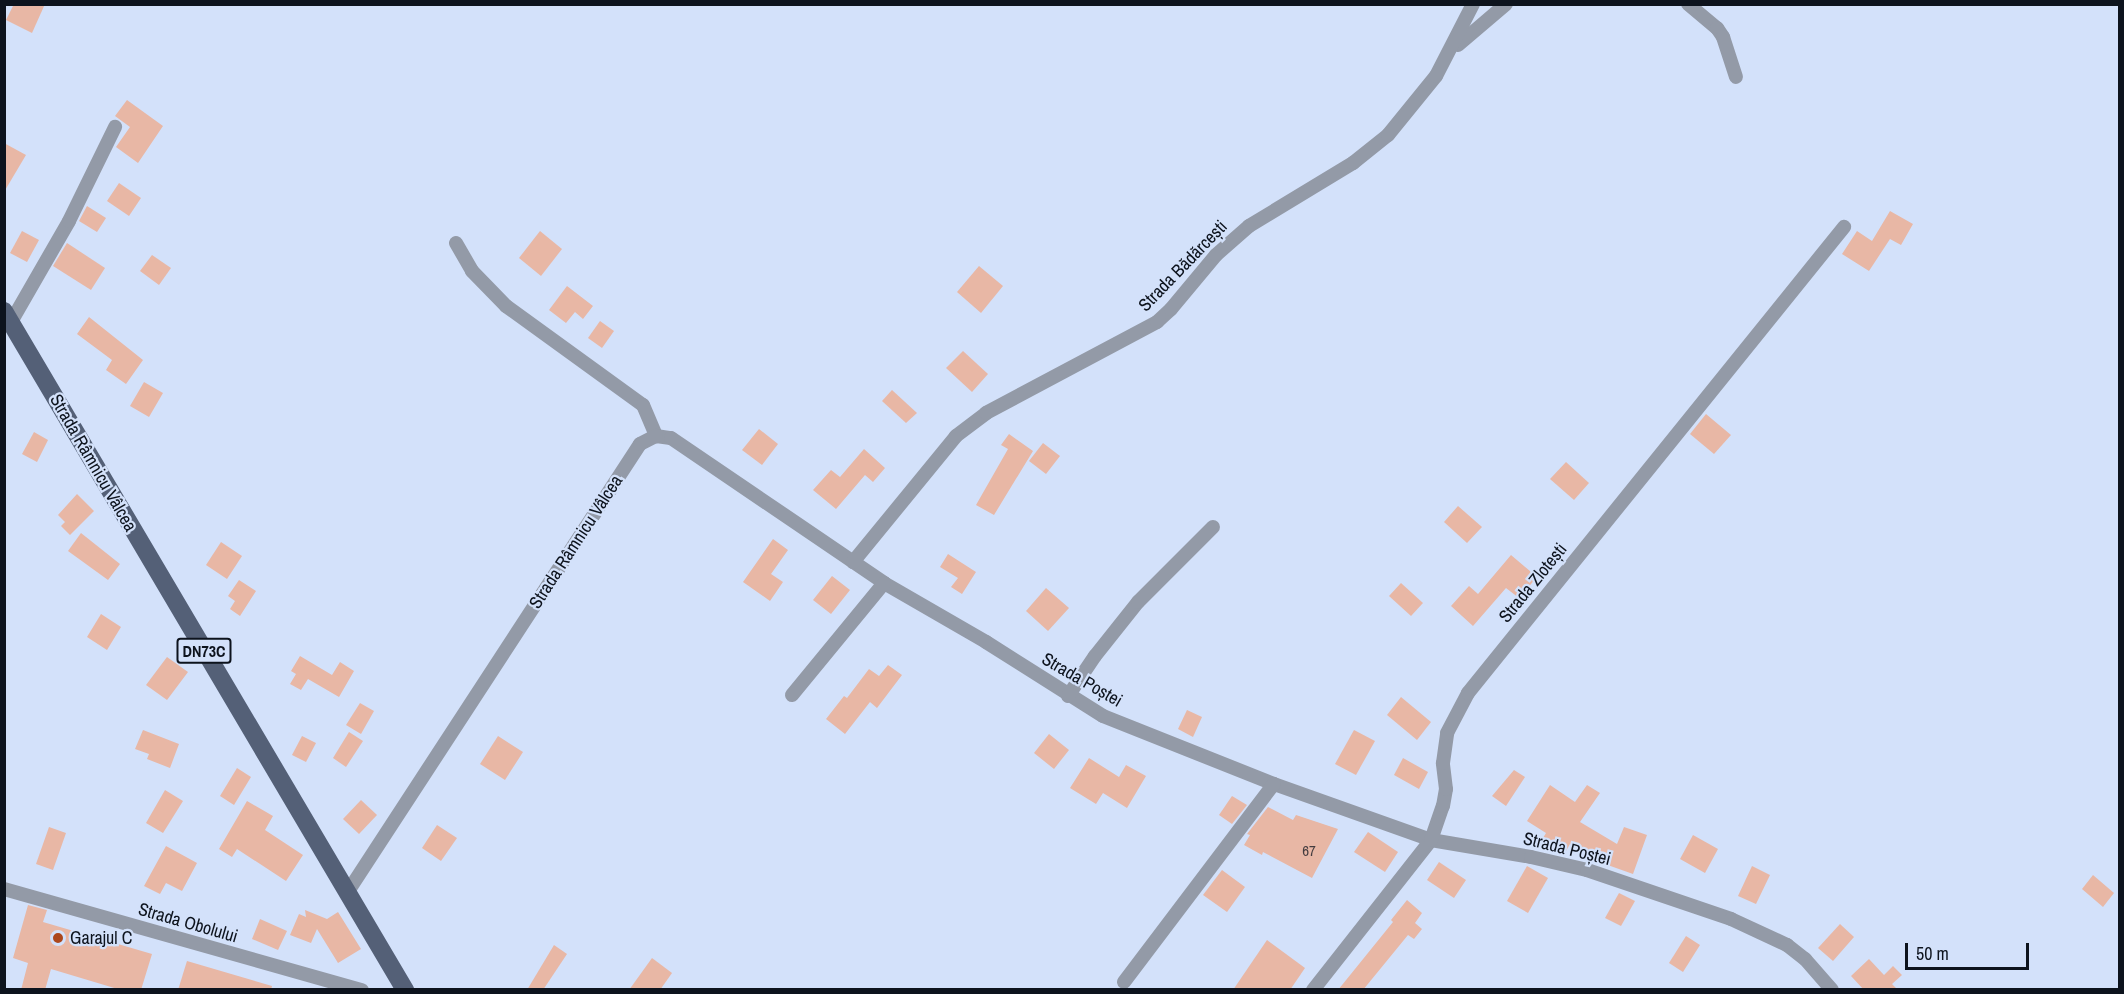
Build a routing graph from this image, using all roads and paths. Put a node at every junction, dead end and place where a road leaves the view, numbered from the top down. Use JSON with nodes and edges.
{"nodes":[{"id":1,"x":1473,"y":4,"type":"edge"},
{"id":2,"x":1506,"y":4,"type":"edge"},
{"id":3,"x":1688,"y":4,"type":"edge"},
{"id":4,"x":1449,"y":53,"type":"junction"},
{"id":5,"x":1736,"y":77,"type":"dead end"},
{"id":6,"x":115,"y":127,"type":"dead end"},
{"id":7,"x":1844,"y":227,"type":"dead end"},
{"id":8,"x":456,"y":243,"type":"dead end"},
{"id":9,"x":8,"y":317,"type":"edge"},
{"id":10,"x":656,"y":436,"type":"junction"},
{"id":11,"x":1213,"y":527,"type":"dead end"},
{"id":12,"x":853,"y":562,"type":"junction"},
{"id":13,"x":884,"y":583,"type":"junction"},
{"id":14,"x":792,"y":695,"type":"dead end"},
{"id":15,"x":1068,"y":696,"type":"junction"},
{"id":16,"x":1274,"y":784,"type":"junction"},
{"id":17,"x":1431,"y":840,"type":"junction"},
{"id":18,"x":4,"y":889,"type":"edge"},
{"id":19,"x":347,"y":893,"type":"junction"},
{"id":20,"x":1124,"y":982,"type":"dead end"},
{"id":21,"x":362,"y":990,"type":"edge"},
{"id":22,"x":405,"y":990,"type":"edge"},
{"id":23,"x":1313,"y":990,"type":"edge"},
{"id":24,"x":1832,"y":990,"type":"edge"}],
"edges":[{"from":1,"to":4,"type":"street","name":"Strada Bădărcești"},
{"from":2,"to":4,"type":"street","name":"Strada Bădărcești"},
{"from":3,"to":5,"type":"street"},
{"from":4,"to":12,"type":"street","name":"Strada Bădărcești"},
{"from":6,"to":9,"type":"street"},
{"from":7,"to":17,"type":"street","name":"Strada Zlotești"},
{"from":8,"to":10,"type":"street"},
{"from":9,"to":19,"type":"main road","name":"Strada Râmnicu Vâlcea","number":"DN73C"},
{"from":10,"to":12,"type":"street","name":"Strada Poștei"},
{"from":10,"to":19,"type":"street","name":"Strada Râmnicu Vâlcea"},
{"from":11,"to":15,"type":"street"},
{"from":12,"to":13,"type":"street","name":"Strada Poștei"},
{"from":13,"to":14,"type":"street"},
{"from":13,"to":15,"type":"street","name":"Strada Poștei"},
{"from":15,"to":16,"type":"street","name":"Strada Poștei"},
{"from":16,"to":17,"type":"street","name":"Strada Poștei"},
{"from":16,"to":20,"type":"street"},
{"from":17,"to":23,"type":"street","name":"Strada Zlotești"},
{"from":17,"to":24,"type":"street","name":"Strada Poștei"},
{"from":18,"to":21,"type":"street","name":"Strada Obolului"},
{"from":19,"to":22,"type":"main road","name":"Strada Râmnicu Vâlcea","number":"DN73C"}]}
